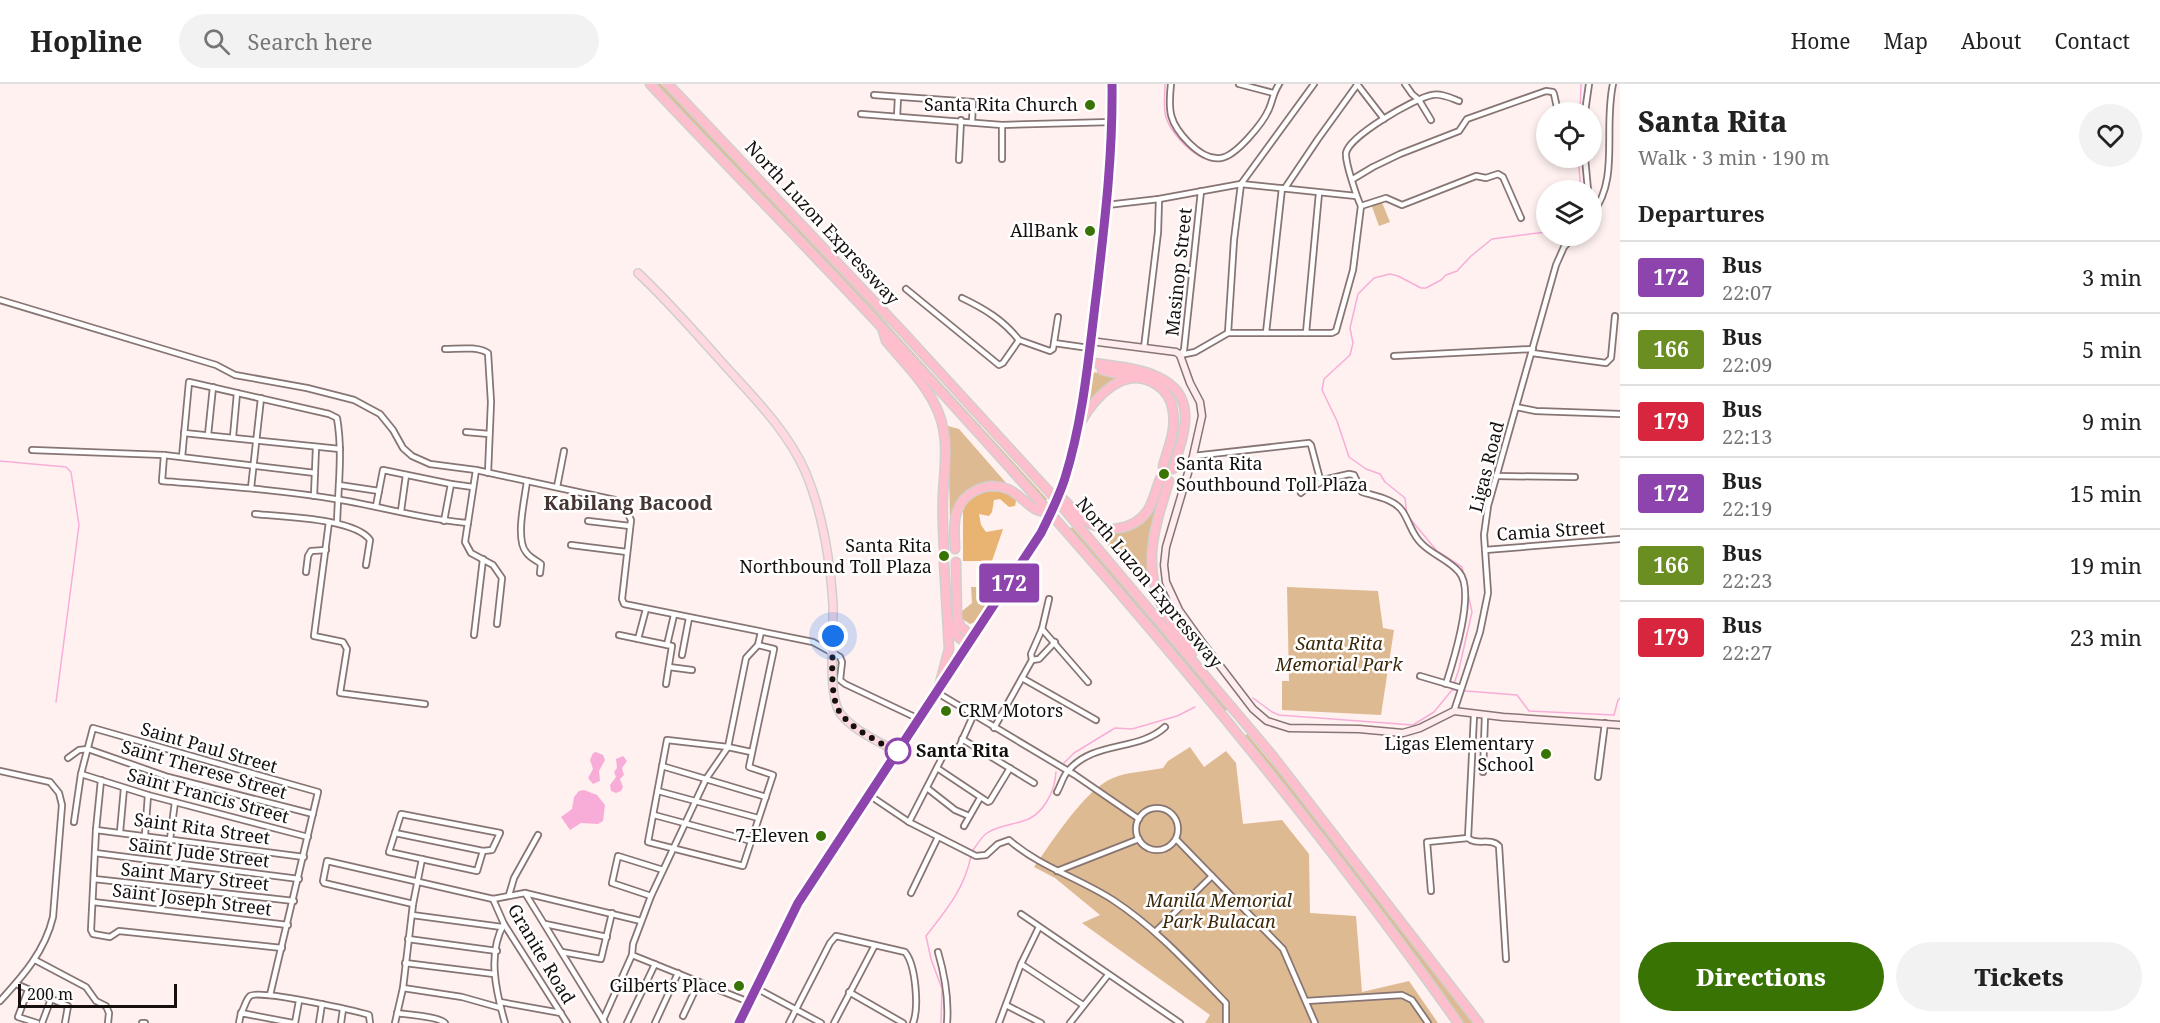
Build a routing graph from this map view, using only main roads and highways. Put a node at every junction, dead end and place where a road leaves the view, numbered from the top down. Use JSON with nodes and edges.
{"nodes":[{"id":1,"x":650,"y":84,"type":"edge"},
{"id":2,"x":668,"y":84,"type":"edge"},
{"id":3,"x":1112,"y":84,"type":"edge"},
{"id":4,"x":638,"y":273,"type":"dead end"},
{"id":5,"x":882,"y":328,"type":"junction"},
{"id":6,"x":1090,"y":344,"type":"junction"},
{"id":7,"x":1087,"y":364,"type":"junction"},
{"id":8,"x":1136,"y":378,"type":"junction"},
{"id":9,"x":1077,"y":429,"type":"junction"},
{"id":10,"x":1163,"y":466,"type":"dead end"},
{"id":11,"x":1173,"y":469,"type":"dead end"},
{"id":12,"x":1160,"y":479,"type":"dead end"},
{"id":13,"x":1169,"y":481,"type":"dead end"},
{"id":14,"x":1054,"y":496,"type":"junction"},
{"id":15,"x":1049,"y":513,"type":"junction"},
{"id":16,"x":944,"y":549,"type":"dead end"},
{"id":17,"x":955,"y":549,"type":"dead end"},
{"id":18,"x":956,"y":562,"type":"dead end"},
{"id":19,"x":944,"y":563,"type":"dead end"},
{"id":20,"x":948,"y":619,"type":"junction"},
{"id":21,"x":970,"y":641,"type":"junction"},
{"id":22,"x":1195,"y":662,"type":"junction"},
{"id":23,"x":937,"y":691,"type":"junction"},
{"id":24,"x":1620,"y":725,"type":"edge"},
{"id":25,"x":900,"y":754,"type":"dead end"},
{"id":26,"x":739,"y":1023,"type":"edge"},
{"id":27,"x":1458,"y":1023,"type":"edge"},
{"id":28,"x":1479,"y":1023,"type":"edge"}],
"edges":[{"from":1,"to":5,"type":"highway","name":"North Luzon Expressway"},
{"from":2,"to":14,"type":"highway","name":"North Luzon Expressway"},
{"from":3,"to":6,"type":"highway"},
{"from":4,"to":25,"type":"main road"},
{"from":5,"to":15,"type":"highway","name":"North Luzon Expressway"},
{"from":5,"to":16,"type":"highway"},
{"from":6,"to":7,"type":"highway"},
{"from":6,"to":24,"type":"main road"},
{"from":7,"to":8,"type":"highway"},
{"from":7,"to":9,"type":"highway"},
{"from":7,"to":11,"type":"highway"},
{"from":8,"to":9,"type":"highway"},
{"from":8,"to":10,"type":"highway"},
{"from":9,"to":21,"type":"highway","bridge":true},
{"from":12,"to":14,"type":"highway"},
{"from":13,"to":22,"type":"highway"},
{"from":14,"to":22,"type":"highway","name":"North Luzon Expressway"},
{"from":15,"to":17,"type":"highway"},
{"from":15,"to":27,"type":"highway","name":"North Luzon Expressway"},
{"from":18,"to":21,"type":"highway"},
{"from":19,"to":20,"type":"highway"},
{"from":20,"to":21,"type":"highway"},
{"from":20,"to":23,"type":"highway"},
{"from":21,"to":23,"type":"highway"},
{"from":22,"to":28,"type":"highway","name":"North Luzon Expressway"},
{"from":23,"to":26,"type":"highway"}]}
